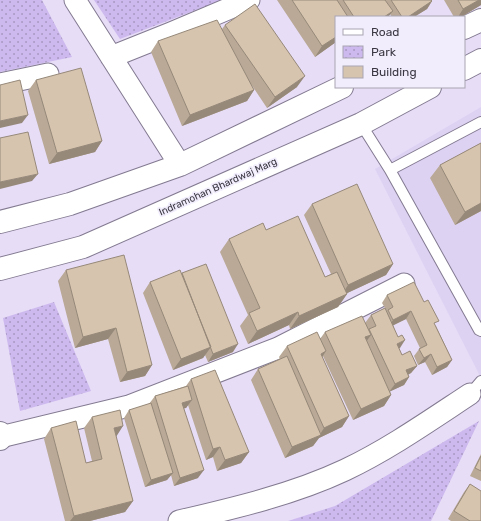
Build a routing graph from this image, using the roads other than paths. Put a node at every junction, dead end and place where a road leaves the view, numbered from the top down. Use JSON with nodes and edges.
{"nodes":[{"id":1,"x":75,"y":0,"type":"edge"},
{"id":2,"x":249,"y":0,"type":"edge"},
{"id":3,"x":481,"y":20,"type":"edge"},
{"id":4,"x":465,"y":28,"type":"edge"},
{"id":5,"x":111,"y":57,"type":"junction"},
{"id":6,"x":481,"y":60,"type":"edge"},
{"id":7,"x":465,"y":68,"type":"edge"},
{"id":8,"x":48,"y":74,"type":"dead end"},
{"id":9,"x":0,"y":84,"type":"edge"},
{"id":10,"x":340,"y":88,"type":"edge"},
{"id":11,"x":428,"y":88,"type":"edge"},
{"id":12,"x":481,"y":122,"type":"edge"},
{"id":13,"x":361,"y":124,"type":"junction"},
{"id":14,"x":180,"y":165,"type":"junction"},
{"id":15,"x":390,"y":170,"type":"junction"},
{"id":16,"x":0,"y":222,"type":"edge"},
{"id":17,"x":0,"y":268,"type":"edge"},
{"id":18,"x":404,"y":284,"type":"dead end"},
{"id":19,"x":481,"y":332,"type":"edge"},
{"id":20,"x":475,"y":387,"type":"edge"},
{"id":21,"x":0,"y":433,"type":"edge"},
{"id":22,"x":0,"y":438,"type":"edge"},
{"id":23,"x":179,"y":521,"type":"edge"}],
"edges":[{"from":1,"to":5,"type":"street"},
{"from":2,"to":5,"type":"street"},
{"from":3,"to":4,"type":"street"},
{"from":5,"to":14,"type":"street"},
{"from":6,"to":7,"type":"street"},
{"from":8,"to":9,"type":"street"},
{"from":10,"to":14,"type":"street"},
{"from":11,"to":13,"type":"street","name":"Indramohan Bhardwaj Marg"},
{"from":12,"to":15,"type":"lane"},
{"from":13,"to":15,"type":"lane"},
{"from":13,"to":17,"type":"street","name":"Indramohan Bhardwaj Marg"},
{"from":14,"to":16,"type":"street"},
{"from":15,"to":19,"type":"lane"},
{"from":18,"to":22,"type":"street"},
{"from":20,"to":23,"type":"street"},
{"from":21,"to":22,"type":"street"}]}
